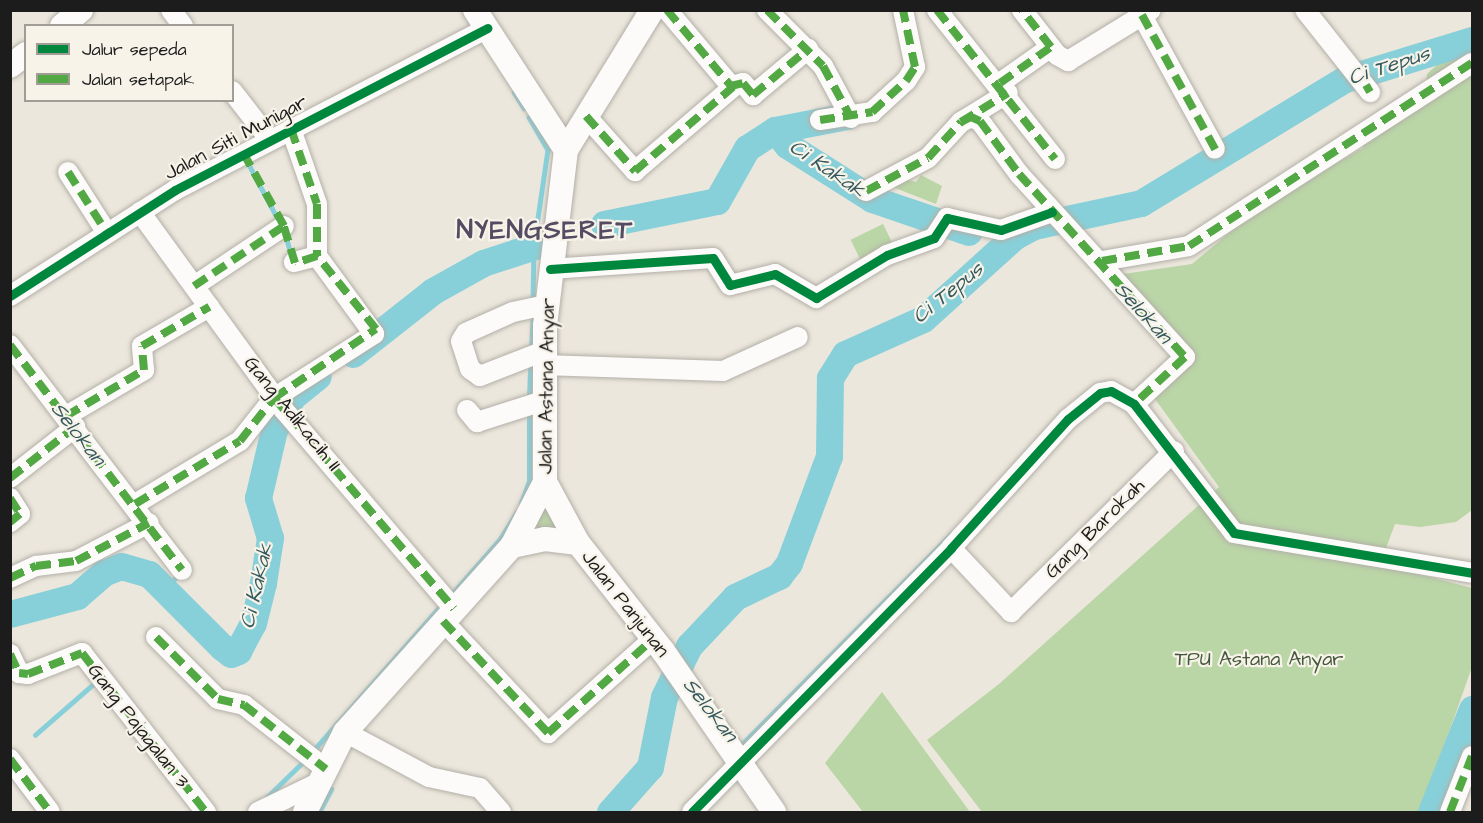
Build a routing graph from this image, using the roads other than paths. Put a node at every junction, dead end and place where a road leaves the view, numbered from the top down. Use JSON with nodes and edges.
{"nodes":[{"id":1,"x":81,"y":10,"type":"edge"},
{"id":2,"x":171,"y":10,"type":"edge"},
{"id":3,"x":652,"y":10,"type":"edge"},
{"id":4,"x":667,"y":10,"type":"edge"},
{"id":5,"x":767,"y":10,"type":"edge"},
{"id":6,"x":903,"y":10,"type":"edge"},
{"id":7,"x":937,"y":10,"type":"edge"},
{"id":8,"x":1023,"y":10,"type":"edge"},
{"id":9,"x":1305,"y":10,"type":"edge"},
{"id":10,"x":1144,"y":12,"type":"edge"},
{"id":11,"x":481,"y":19,"type":"edge"},
{"id":12,"x":64,"y":24,"type":"edge"},
{"id":13,"x":182,"y":24,"type":"edge"},
{"id":14,"x":1051,"y":48,"type":"junction"},
{"id":15,"x":808,"y":49,"type":"junction"},
{"id":16,"x":24,"y":56,"type":"edge"},
{"id":17,"x":1473,"y":63,"type":"edge"},
{"id":18,"x":10,"y":66,"type":"edge"},
{"id":19,"x":733,"y":87,"type":"junction"},
{"id":20,"x":1004,"y":88,"type":"junction"},
{"id":21,"x":1368,"y":88,"type":"dead end"},
{"id":22,"x":234,"y":94,"type":"edge"},
{"id":23,"x":586,"y":116,"type":"junction"},
{"id":24,"x":850,"y":116,"type":"junction"},
{"id":25,"x":820,"y":120,"type":"dead end"},
{"id":26,"x":961,"y":122,"type":"junction"},
{"id":27,"x":291,"y":129,"type":"junction"},
{"id":28,"x":269,"y":138,"type":"junction"},
{"id":29,"x":1215,"y":149,"type":"dead end"},
{"id":30,"x":566,"y":150,"type":"junction"},
{"id":31,"x":1055,"y":159,"type":"dead end"},
{"id":32,"x":68,"y":172,"type":"dead end"},
{"id":33,"x":866,"y":191,"type":"dead end"},
{"id":34,"x":140,"y":212,"type":"junction"},
{"id":35,"x":1050,"y":212,"type":"junction"},
{"id":36,"x":284,"y":226,"type":"dead end"},
{"id":37,"x":107,"y":233,"type":"junction"},
{"id":38,"x":317,"y":256,"type":"junction"},
{"id":39,"x":1101,"y":261,"type":"junction"},
{"id":40,"x":294,"y":262,"type":"dead end"},
{"id":41,"x":550,"y":269,"type":"junction"},
{"id":42,"x":194,"y":286,"type":"junction"},
{"id":43,"x":10,"y":296,"type":"edge"},
{"id":44,"x":547,"y":304,"type":"junction"},
{"id":45,"x":209,"y":307,"type":"junction"},
{"id":46,"x":798,"y":337,"type":"dead end"},
{"id":47,"x":10,"y":345,"type":"edge"},
{"id":48,"x":544,"y":358,"type":"junction"},
{"id":49,"x":543,"y":401,"type":"junction"},
{"id":50,"x":279,"y":404,"type":"junction"},
{"id":51,"x":1134,"y":404,"type":"junction"},
{"id":52,"x":467,"y":411,"type":"dead end"},
{"id":53,"x":71,"y":425,"type":"junction"},
{"id":54,"x":1174,"y":451,"type":"junction"},
{"id":55,"x":10,"y":478,"type":"edge"},
{"id":56,"x":545,"y":482,"type":"junction"},
{"id":57,"x":10,"y":498,"type":"edge"},
{"id":58,"x":135,"y":504,"type":"junction"},
{"id":59,"x":10,"y":522,"type":"edge"},
{"id":60,"x":149,"y":523,"type":"junction"},
{"id":61,"x":578,"y":543,"type":"junction"},
{"id":62,"x":512,"y":546,"type":"junction"},
{"id":63,"x":951,"y":548,"type":"junction"},
{"id":64,"x":182,"y":570,"type":"dead end"},
{"id":65,"x":1473,"y":573,"type":"edge"},
{"id":66,"x":10,"y":578,"type":"edge"},
{"id":67,"x":448,"y":615,"type":"junction"},
{"id":68,"x":156,"y":637,"type":"dead end"},
{"id":69,"x":658,"y":645,"type":"junction"},
{"id":70,"x":10,"y":654,"type":"edge"},
{"id":71,"x":345,"y":732,"type":"junction"},
{"id":72,"x":1473,"y":756,"type":"edge"},
{"id":73,"x":10,"y":759,"type":"edge"},
{"id":74,"x":738,"y":763,"type":"junction"},
{"id":75,"x":323,"y":776,"type":"junction"},
{"id":76,"x":260,"y":812,"type":"edge"},
{"id":77,"x":50,"y":813,"type":"edge"},
{"id":78,"x":206,"y":813,"type":"edge"},
{"id":79,"x":305,"y":813,"type":"edge"},
{"id":80,"x":501,"y":813,"type":"edge"},
{"id":81,"x":692,"y":813,"type":"edge"},
{"id":82,"x":774,"y":813,"type":"edge"},
{"id":83,"x":1450,"y":813,"type":"edge"}],
"edges":[{"from":1,"to":12,"type":"main road"},
{"from":2,"to":13,"type":"street"},
{"from":3,"to":23,"type":"main road","name":"Jalan Astana Anyar"},
{"from":4,"to":19,"type":"street"},
{"from":5,"to":15,"type":"street"},
{"from":6,"to":24,"type":"street"},
{"from":7,"to":20,"type":"street"},
{"from":8,"to":14,"type":"street"},
{"from":9,"to":21,"type":"street"},
{"from":10,"to":14,"type":"street"},
{"from":10,"to":29,"type":"street"},
{"from":11,"to":27,"type":"street","name":"Jalan Siti Munigar"},
{"from":11,"to":30,"type":"main road"},
{"from":14,"to":20,"type":"street"},
{"from":15,"to":19,"type":"street"},
{"from":15,"to":24,"type":"street"},
{"from":16,"to":18,"type":"main road"},
{"from":17,"to":39,"type":"street"},
{"from":19,"to":23,"type":"street"},
{"from":20,"to":26,"type":"street"},
{"from":20,"to":31,"type":"street"},
{"from":22,"to":28,"type":"street"},
{"from":23,"to":30,"type":"main road","name":"Jalan Astana Anyar"},
{"from":24,"to":25,"type":"street"},
{"from":26,"to":33,"type":"street"},
{"from":26,"to":35,"type":"street"},
{"from":27,"to":28,"type":"street","name":"Jalan Siti Munigar"},
{"from":27,"to":38,"type":"street"},
{"from":28,"to":34,"type":"street","name":"Jalan Siti Munigar"},
{"from":30,"to":41,"type":"main road","name":"Jalan Astana Anyar"},
{"from":32,"to":37,"type":"street"},
{"from":34,"to":37,"type":"street","name":"Jalan Siti Munigar"},
{"from":34,"to":42,"type":"street","name":"Gang Adikacih II"},
{"from":35,"to":39,"type":"street"},
{"from":35,"to":41,"type":"street"},
{"from":36,"to":42,"type":"street"},
{"from":37,"to":43,"type":"street","name":"Jalan Siti Munigar"},
{"from":38,"to":40,"type":"street"},
{"from":38,"to":50,"type":"street"},
{"from":39,"to":51,"type":"street"},
{"from":41,"to":44,"type":"main road","name":"Jalan Astana Anyar"},
{"from":42,"to":45,"type":"street","name":"Gang Adikacih II"},
{"from":44,"to":48,"type":"main road","name":"Jalan Astana Anyar"},
{"from":44,"to":48,"type":"street"},
{"from":45,"to":50,"type":"street","name":"Gang Adikacih II"},
{"from":45,"to":53,"type":"street"},
{"from":46,"to":48,"type":"street"},
{"from":47,"to":53,"type":"street"},
{"from":48,"to":49,"type":"main road","name":"Jalan Astana Anyar"},
{"from":49,"to":52,"type":"street"},
{"from":49,"to":56,"type":"main road","name":"Jalan Astana Anyar"},
{"from":50,"to":58,"type":"street"},
{"from":50,"to":67,"type":"street","name":"Gang Adikacih II"},
{"from":51,"to":54,"type":"street"},
{"from":51,"to":63,"type":"street"},
{"from":53,"to":55,"type":"street"},
{"from":53,"to":58,"type":"street"},
{"from":54,"to":63,"type":"street","name":"Gang Barokah"},
{"from":54,"to":65,"type":"street"},
{"from":56,"to":61,"type":"main road","name":"Jalan Panjunan"},
{"from":56,"to":62,"type":"main road","name":"Jalan Astana Anyar"},
{"from":57,"to":59,"type":"street"},
{"from":58,"to":60,"type":"street"},
{"from":60,"to":64,"type":"street"},
{"from":60,"to":66,"type":"street"},
{"from":61,"to":62,"type":"main road","name":"Jalan Panjunan"},
{"from":61,"to":69,"type":"main road","name":"Jalan Panjunan"},
{"from":62,"to":67,"type":"main road","name":"Jalan Astana Anyar"},
{"from":63,"to":74,"type":"street"},
{"from":67,"to":69,"type":"street","name":"Gang Adikacih II"},
{"from":67,"to":71,"type":"main road","name":"Jalan Astana Anyar"},
{"from":68,"to":75,"type":"street"},
{"from":69,"to":74,"type":"main road","name":"Jalan Panjunan"},
{"from":70,"to":78,"type":"street","name":"Gang Pajagalan 3"},
{"from":71,"to":75,"type":"main road","name":"Jalan Astana Anyar"},
{"from":71,"to":80,"type":"street"},
{"from":72,"to":83,"type":"street"},
{"from":73,"to":77,"type":"street"},
{"from":74,"to":81,"type":"street"},
{"from":74,"to":82,"type":"main road","name":"Jalan Panjunan"},
{"from":75,"to":76,"type":"street"},
{"from":75,"to":79,"type":"main road","name":"Jalan Astana Anyar"}]}
